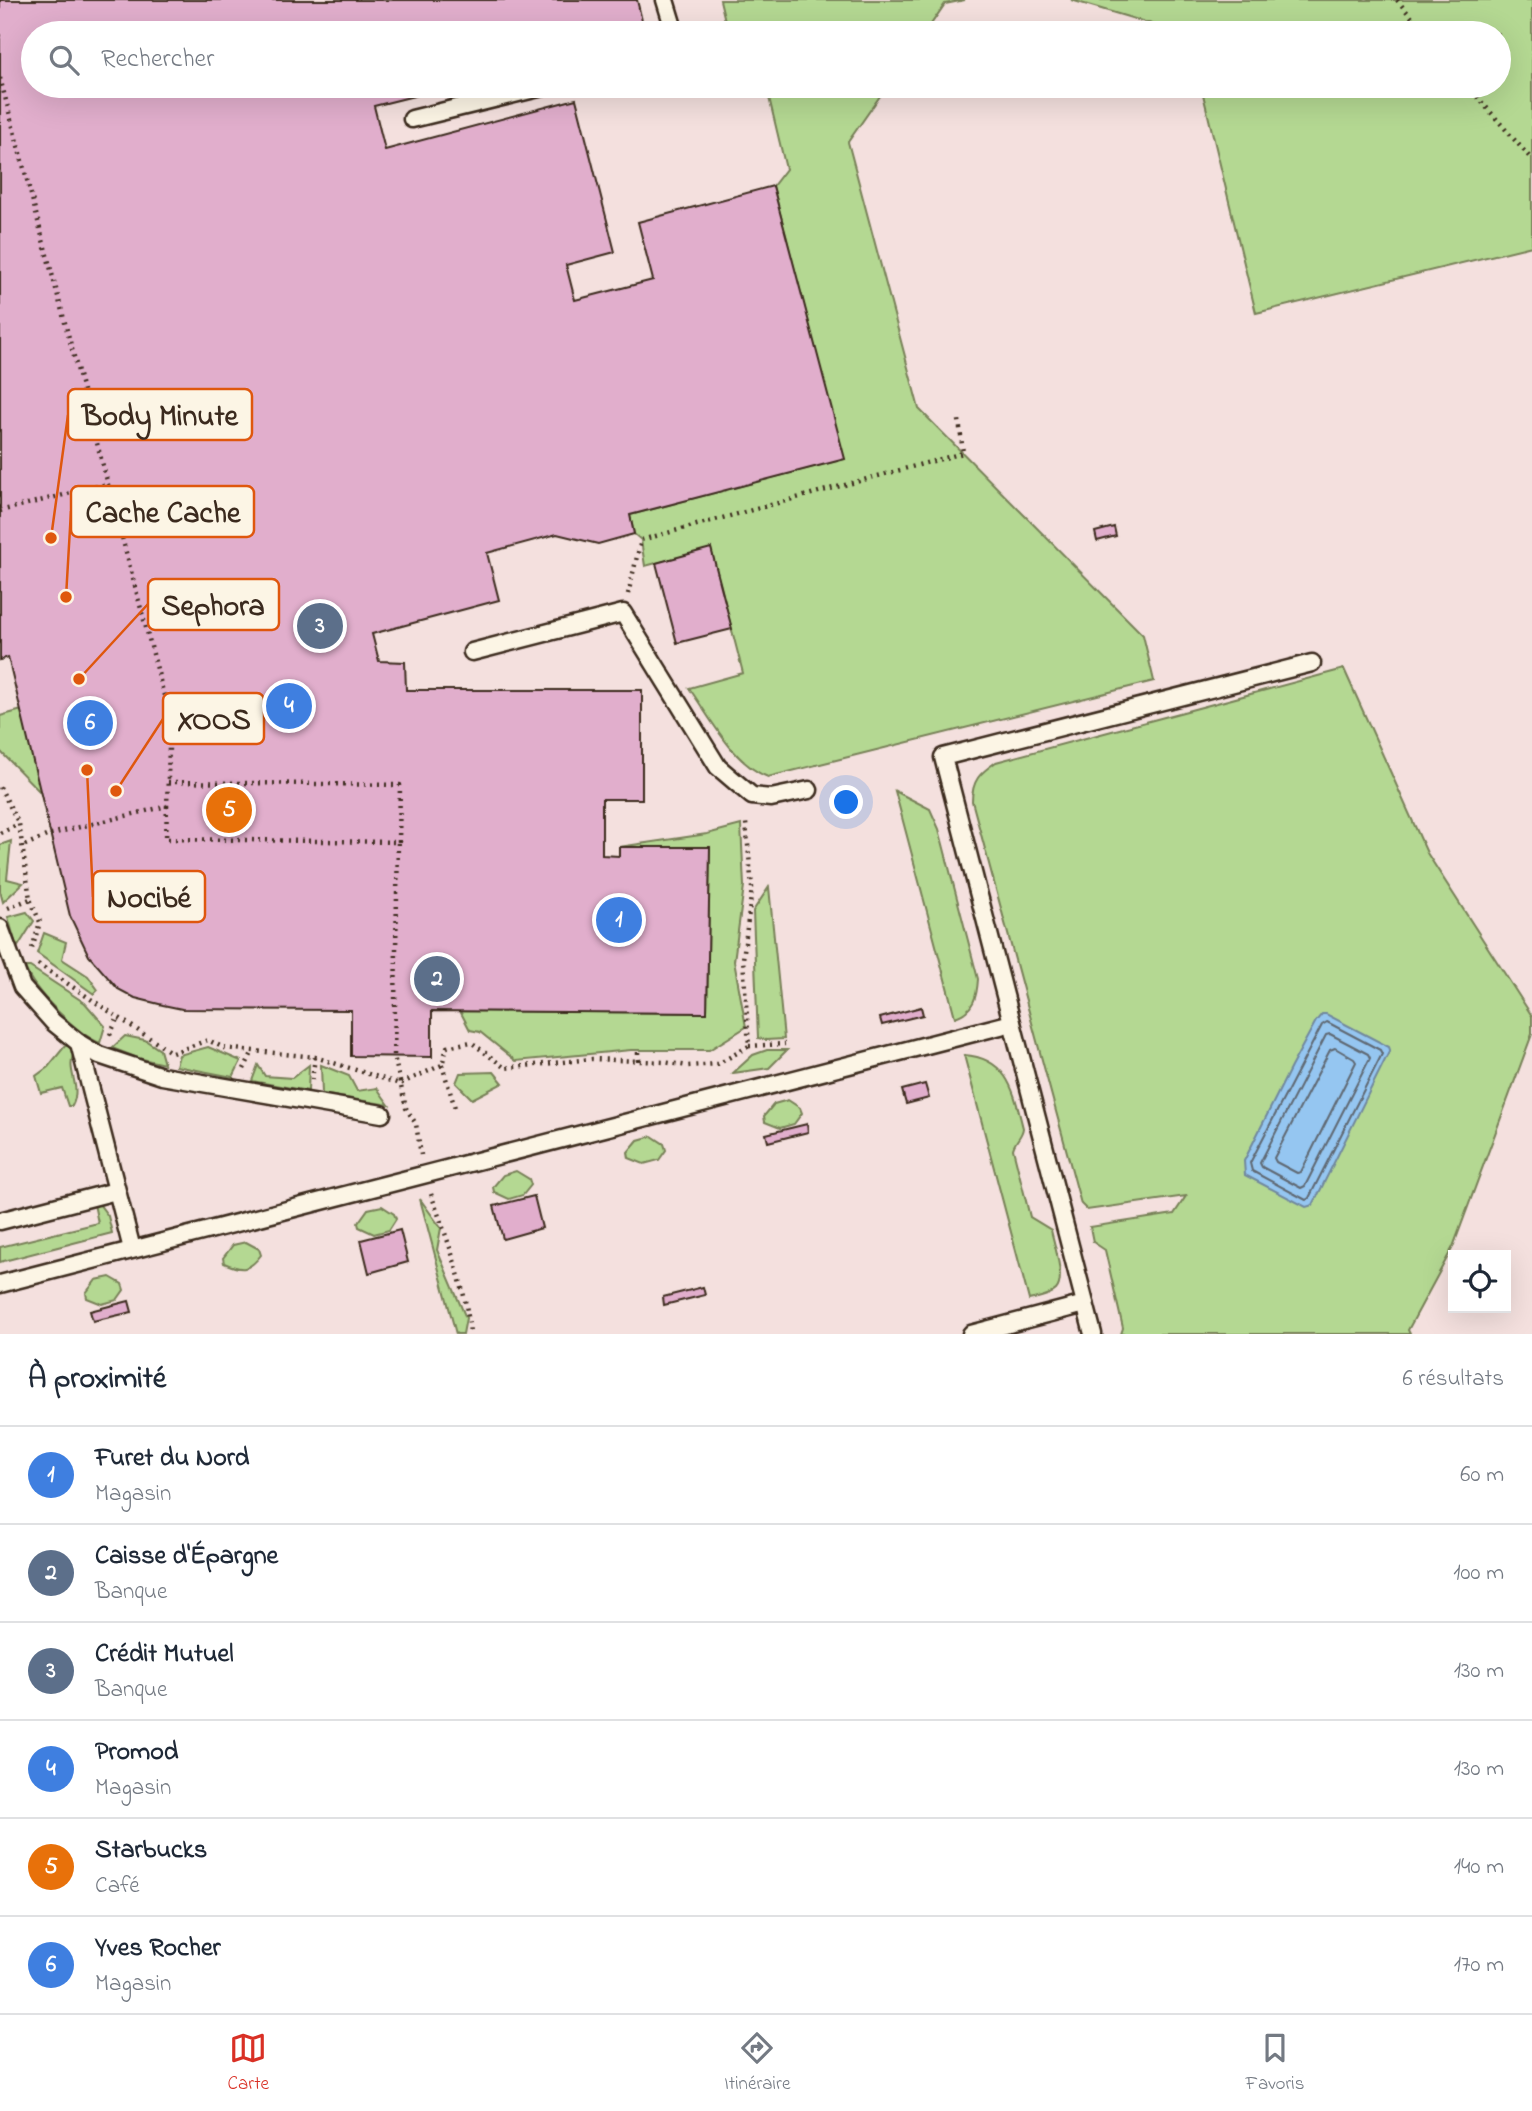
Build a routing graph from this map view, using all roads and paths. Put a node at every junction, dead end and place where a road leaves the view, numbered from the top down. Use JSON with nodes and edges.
{"nodes":[{"id":1,"x":665,"y":0,"type":"edge"},
{"id":2,"x":1397,"y":0,"type":"edge"},
{"id":3,"x":671,"y":21,"type":"edge"},
{"id":4,"x":1415,"y":21,"type":"edge"},
{"id":5,"x":0,"y":78,"type":"edge"},
{"id":6,"x":498,"y":98,"type":"edge"},
{"id":7,"x":1478,"y":98,"type":"edge"},
{"id":8,"x":411,"y":119,"type":"dead end"},
{"id":9,"x":1532,"y":160,"type":"edge"},
{"id":10,"x":959,"y":420,"type":"dead end"},
{"id":11,"x":107,"y":484,"type":"junction"},
{"id":12,"x":0,"y":512,"type":"edge"},
{"id":13,"x":623,"y":613,"type":"junction"},
{"id":14,"x":472,"y":652,"type":"dead end"},
{"id":15,"x":1312,"y":663,"type":"dead end"},
{"id":16,"x":168,"y":782,"type":"junction"},
{"id":17,"x":0,"y":787,"type":"edge"},
{"id":18,"x":809,"y":790,"type":"dead end"},
{"id":19,"x":167,"y":806,"type":"junction"},
{"id":20,"x":746,"y":823,"type":"dead end"},
{"id":21,"x":19,"y":824,"type":"junction"},
{"id":22,"x":0,"y":833,"type":"edge"},
{"id":23,"x":398,"y":842,"type":"junction"},
{"id":24,"x":23,"y":846,"type":"junction"},
{"id":25,"x":30,"y":899,"type":"junction"},
{"id":26,"x":5,"y":909,"type":"dead end"},
{"id":27,"x":0,"y":928,"type":"edge"},
{"id":28,"x":118,"y":1017,"type":"junction"},
{"id":29,"x":1012,"y":1023,"type":"junction"},
{"id":30,"x":79,"y":1043,"type":"junction"},
{"id":31,"x":785,"y":1044,"type":"dead end"},
{"id":32,"x":105,"y":1045,"type":"dead end"},
{"id":33,"x":749,"y":1046,"type":"junction"},
{"id":34,"x":638,"y":1050,"type":"dead end"},
{"id":35,"x":394,"y":1056,"type":"dead end"},
{"id":36,"x":638,"y":1061,"type":"junction"},
{"id":37,"x":442,"y":1065,"type":"junction"},
{"id":38,"x":455,"y":1108,"type":"dead end"},
{"id":39,"x":382,"y":1114,"type":"dead end"},
{"id":40,"x":116,"y":1191,"type":"junction"},
{"id":41,"x":0,"y":1221,"type":"edge"},
{"id":42,"x":132,"y":1249,"type":"junction"},
{"id":43,"x":0,"y":1284,"type":"edge"},
{"id":44,"x":1085,"y":1304,"type":"junction"},
{"id":45,"x":971,"y":1334,"type":"edge"},
{"id":46,"x":1093,"y":1334,"type":"edge"}],
"edges":[{"from":1,"to":3,"type":"lane"},
{"from":2,"to":4,"type":"path"},
{"from":5,"to":11,"type":"path"},
{"from":6,"to":8,"type":"lane"},
{"from":7,"to":9,"type":"path"},
{"from":10,"to":13,"type":"path"},
{"from":11,"to":12,"type":"path"},
{"from":11,"to":16,"type":"path"},
{"from":13,"to":14,"type":"lane"},
{"from":13,"to":18,"type":"lane"},
{"from":15,"to":29,"type":"lane"},
{"from":16,"to":19,"type":"path"},
{"from":16,"to":23,"type":"path"},
{"from":17,"to":21,"type":"path"},
{"from":19,"to":23,"type":"path"},
{"from":19,"to":24,"type":"path"},
{"from":20,"to":33,"type":"path"},
{"from":21,"to":22,"type":"path"},
{"from":21,"to":24,"type":"path"},
{"from":23,"to":35,"type":"path"},
{"from":24,"to":25,"type":"path"},
{"from":25,"to":26,"type":"path"},
{"from":25,"to":28,"type":"path"},
{"from":27,"to":30,"type":"lane"},
{"from":28,"to":32,"type":"path"},
{"from":28,"to":37,"type":"path"},
{"from":29,"to":42,"type":"lane"},
{"from":29,"to":44,"type":"lane"},
{"from":30,"to":39,"type":"lane"},
{"from":30,"to":40,"type":"lane"},
{"from":31,"to":33,"type":"path"},
{"from":33,"to":36,"type":"path"},
{"from":34,"to":36,"type":"path"},
{"from":36,"to":37,"type":"path"},
{"from":37,"to":38,"type":"path"},
{"from":40,"to":41,"type":"lane"},
{"from":40,"to":42,"type":"lane"},
{"from":42,"to":43,"type":"lane"},
{"from":44,"to":45,"type":"lane"},
{"from":44,"to":46,"type":"lane"}]}
